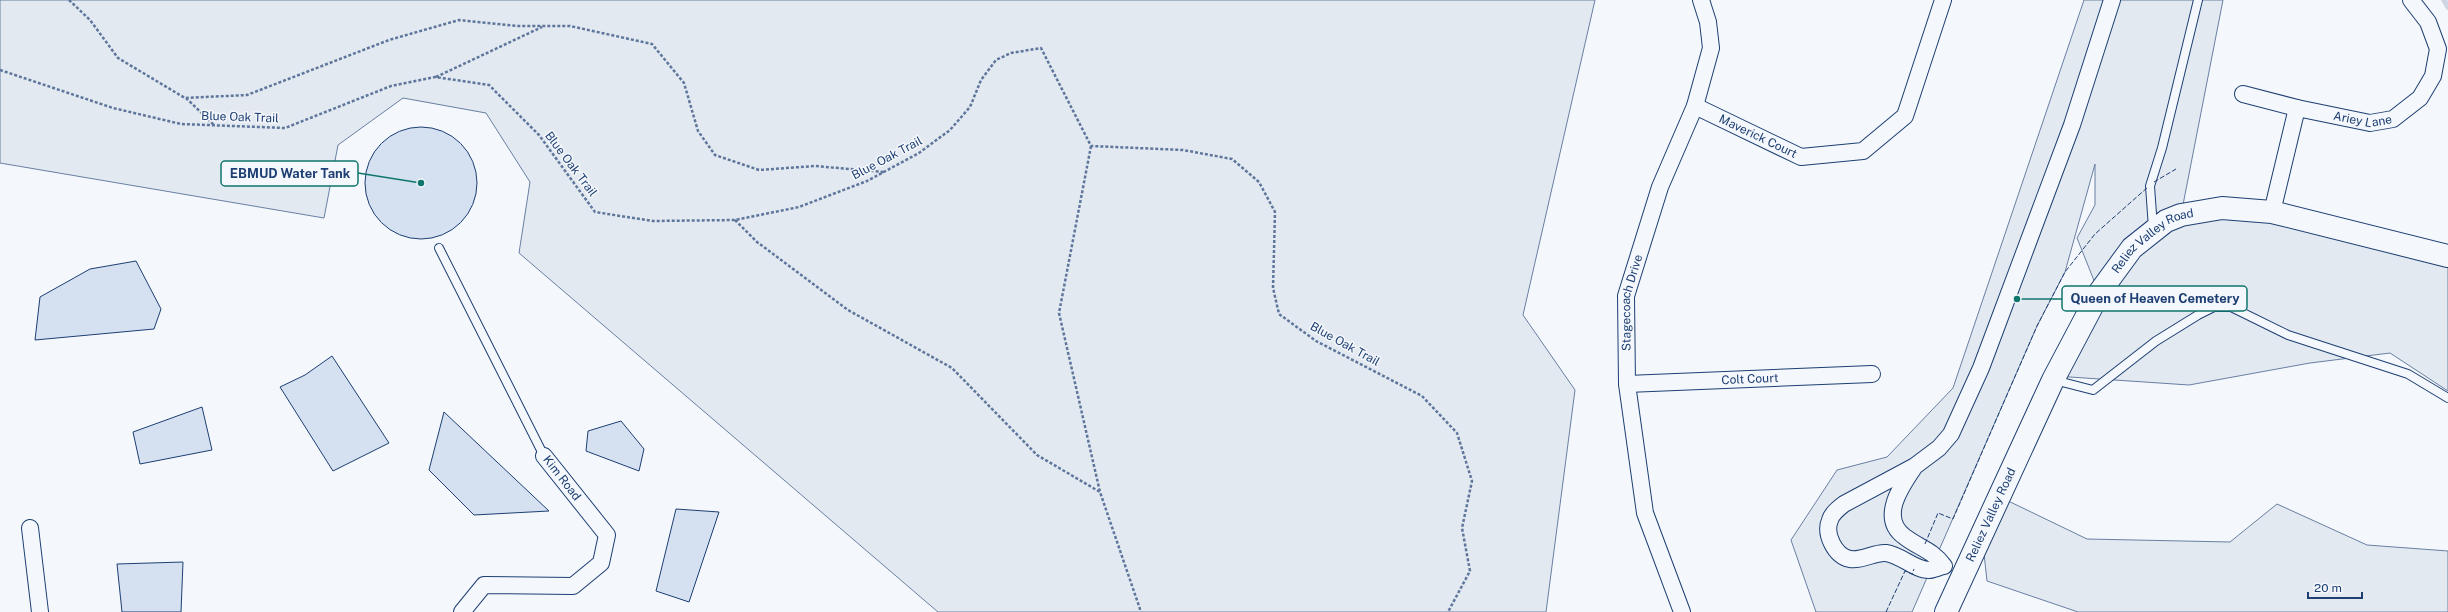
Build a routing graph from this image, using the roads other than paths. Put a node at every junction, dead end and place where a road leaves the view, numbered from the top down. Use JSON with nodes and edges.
{"nodes":[{"id":1,"x":1701,"y":0,"type":"edge"},
{"id":2,"x":1943,"y":0,"type":"edge"},
{"id":3,"x":2112,"y":0,"type":"edge"},
{"id":4,"x":2198,"y":0,"type":"edge"},
{"id":5,"x":2411,"y":0,"type":"edge"},
{"id":6,"x":2244,"y":94,"type":"dead end"},
{"id":7,"x":1695,"y":106,"type":"junction"},
{"id":8,"x":2297,"y":108,"type":"junction"},
{"id":9,"x":2272,"y":212,"type":"junction"},
{"id":10,"x":2154,"y":231,"type":"junction"},
{"id":11,"x":439,"y":248,"type":"dead end"},
{"id":12,"x":2448,"y":256,"type":"edge"},
{"id":13,"x":1872,"y":374,"type":"dead end"},
{"id":14,"x":2053,"y":380,"type":"junction"},
{"id":15,"x":1627,"y":384,"type":"junction"},
{"id":16,"x":2448,"y":398,"type":"edge"},
{"id":17,"x":544,"y":456,"type":"joint"},
{"id":18,"x":1915,"y":466,"type":"junction"},
{"id":19,"x":30,"y":528,"type":"dead end"},
{"id":20,"x":1897,"y":529,"type":"junction"},
{"id":21,"x":1885,"y":553,"type":"junction"},
{"id":22,"x":1953,"y":570,"type":"junction"},
{"id":23,"x":40,"y":612,"type":"edge"},
{"id":24,"x":462,"y":612,"type":"edge"},
{"id":25,"x":1682,"y":612,"type":"edge"},
{"id":26,"x":1946,"y":612,"type":"edge"}],
"edges":[{"from":1,"to":7,"type":"street","name":"Stagecoach Drive"},
{"from":2,"to":7,"type":"street","name":"Maverick Court"},
{"from":3,"to":18,"type":"street"},
{"from":4,"to":10,"type":"lane"},
{"from":5,"to":8,"type":"street","name":"Ariey Lane"},
{"from":6,"to":8,"type":"street","name":"Ariey Lane"},
{"from":7,"to":15,"type":"street","name":"Stagecoach Drive"},
{"from":8,"to":9,"type":"street"},
{"from":9,"to":10,"type":"main road","name":"Reliez Valley Road"},
{"from":9,"to":12,"type":"main road","name":"Reliez Valley Road"},
{"from":10,"to":14,"type":"main road","name":"Reliez Valley Road"},
{"from":11,"to":17,"type":"lane","name":"Kim Road"},
{"from":13,"to":15,"type":"street","name":"Colt Court"},
{"from":14,"to":16,"type":"lane"},
{"from":14,"to":22,"type":"main road","name":"Reliez Valley Road"},
{"from":15,"to":25,"type":"street","name":"Stagecoach Drive"},
{"from":17,"to":24,"type":"street","name":"Kim Road"},
{"from":18,"to":20,"type":"street"},
{"from":18,"to":21,"type":"street"},
{"from":19,"to":23,"type":"street"},
{"from":20,"to":21,"type":"street"},
{"from":20,"to":22,"type":"street"},
{"from":21,"to":22,"type":"street"},
{"from":22,"to":26,"type":"main road","name":"Reliez Valley Road"}]}
